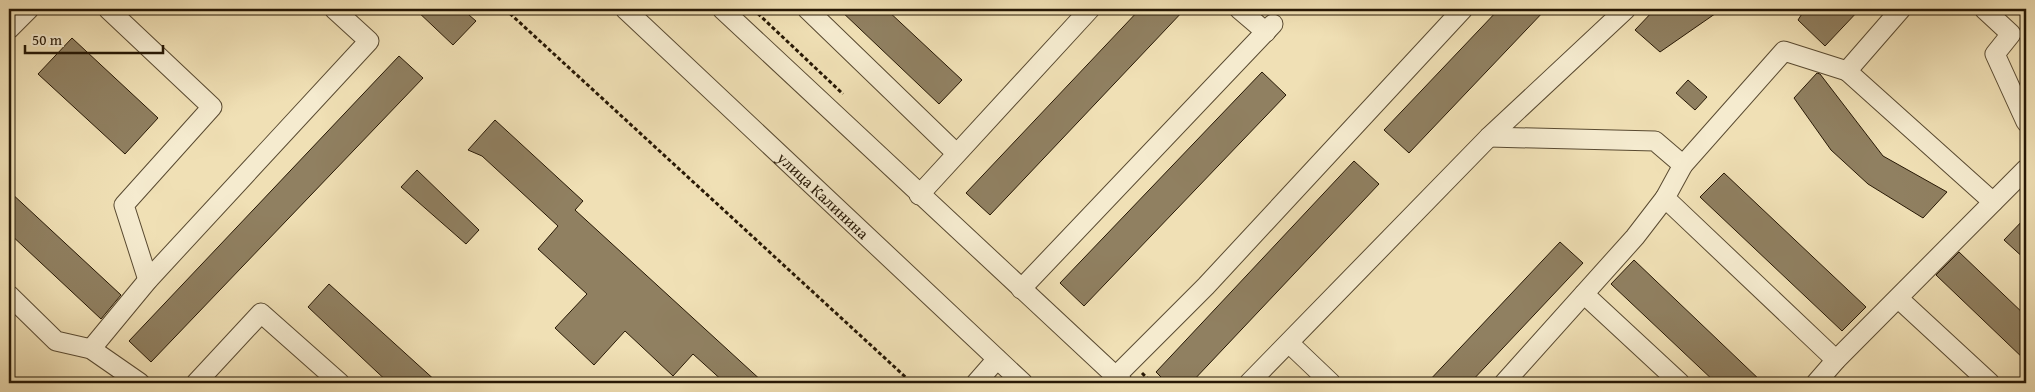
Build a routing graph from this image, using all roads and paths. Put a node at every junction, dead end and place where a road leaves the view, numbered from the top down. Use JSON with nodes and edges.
{"nodes":[{"id":1,"x":29,"y":9,"type":"edge"},
{"id":2,"x":108,"y":9,"type":"edge"},
{"id":3,"x":334,"y":9,"type":"edge"},
{"id":4,"x":505,"y":9,"type":"edge"},
{"id":5,"x":625,"y":9,"type":"edge"},
{"id":6,"x":722,"y":9,"type":"edge"},
{"id":7,"x":807,"y":9,"type":"edge"},
{"id":8,"x":1090,"y":9,"type":"edge"},
{"id":9,"x":1239,"y":9,"type":"edge"},
{"id":10,"x":1463,"y":9,"type":"edge"},
{"id":11,"x":1626,"y":9,"type":"edge"},
{"id":12,"x":1901,"y":9,"type":"edge"},
{"id":13,"x":1984,"y":9,"type":"edge"},
{"id":14,"x":9,"y":29,"type":"edge"},
{"id":15,"x":1847,"y":71,"type":"junction"},
{"id":16,"x":2026,"y":122,"type":"edge"},
{"id":17,"x":1489,"y":138,"type":"junction"},
{"id":18,"x":956,"y":153,"type":"junction"},
{"id":19,"x":1683,"y":166,"type":"junction"},
{"id":20,"x":2026,"y":170,"type":"edge"},
{"id":21,"x":920,"y":195,"type":"junction"},
{"id":22,"x":1664,"y":198,"type":"junction"},
{"id":23,"x":1993,"y":202,"type":"junction"},
{"id":24,"x":148,"y":280,"type":"junction"},
{"id":25,"x":1022,"y":289,"type":"junction"},
{"id":26,"x":1584,"y":294,"type":"junction"},
{"id":27,"x":9,"y":295,"type":"edge"},
{"id":28,"x":1899,"y":299,"type":"junction"},
{"id":29,"x":1289,"y":343,"type":"junction"},
{"id":30,"x":91,"y":349,"type":"junction"},
{"id":31,"x":998,"y":359,"type":"junction"},
{"id":32,"x":1836,"y":360,"type":"junction"},
{"id":33,"x":1119,"y":380,"type":"edge"},
{"id":34,"x":1508,"y":382,"type":"edge"},
{"id":35,"x":140,"y":383,"type":"edge"},
{"id":36,"x":196,"y":383,"type":"edge"},
{"id":37,"x":340,"y":383,"type":"edge"},
{"id":38,"x":912,"y":383,"type":"edge"},
{"id":39,"x":976,"y":383,"type":"edge"},
{"id":40,"x":1023,"y":383,"type":"edge"},
{"id":41,"x":1250,"y":383,"type":"edge"},
{"id":42,"x":1331,"y":383,"type":"edge"},
{"id":43,"x":1680,"y":383,"type":"edge"},
{"id":44,"x":1816,"y":383,"type":"edge"},
{"id":45,"x":1990,"y":383,"type":"edge"}],
"edges":[{"from":1,"to":14,"type":"street"},
{"from":2,"to":24,"type":"street"},
{"from":3,"to":24,"type":"street"},
{"from":4,"to":38,"type":"path"},
{"from":5,"to":31,"type":"street","name":"улица Калинина"},
{"from":6,"to":21,"type":"street"},
{"from":7,"to":18,"type":"street"},
{"from":8,"to":18,"type":"street"},
{"from":9,"to":25,"type":"street"},
{"from":10,"to":33,"type":"street"},
{"from":11,"to":17,"type":"street"},
{"from":12,"to":15,"type":"street"},
{"from":13,"to":16,"type":"street"},
{"from":15,"to":19,"type":"street"},
{"from":15,"to":23,"type":"street"},
{"from":17,"to":19,"type":"street"},
{"from":17,"to":29,"type":"street"},
{"from":18,"to":21,"type":"street"},
{"from":19,"to":22,"type":"street"},
{"from":20,"to":23,"type":"street"},
{"from":21,"to":25,"type":"street"},
{"from":22,"to":26,"type":"street"},
{"from":22,"to":32,"type":"street"},
{"from":23,"to":28,"type":"street"},
{"from":24,"to":30,"type":"street"},
{"from":25,"to":33,"type":"street"},
{"from":26,"to":34,"type":"street"},
{"from":26,"to":43,"type":"street"},
{"from":27,"to":30,"type":"street"},
{"from":28,"to":32,"type":"street"},
{"from":28,"to":45,"type":"street"},
{"from":29,"to":41,"type":"street"},
{"from":29,"to":42,"type":"street"},
{"from":30,"to":35,"type":"street"},
{"from":31,"to":39,"type":"street"},
{"from":31,"to":40,"type":"street","name":"улица Калинина"},
{"from":32,"to":44,"type":"street"},
{"from":36,"to":37,"type":"street"}]}
